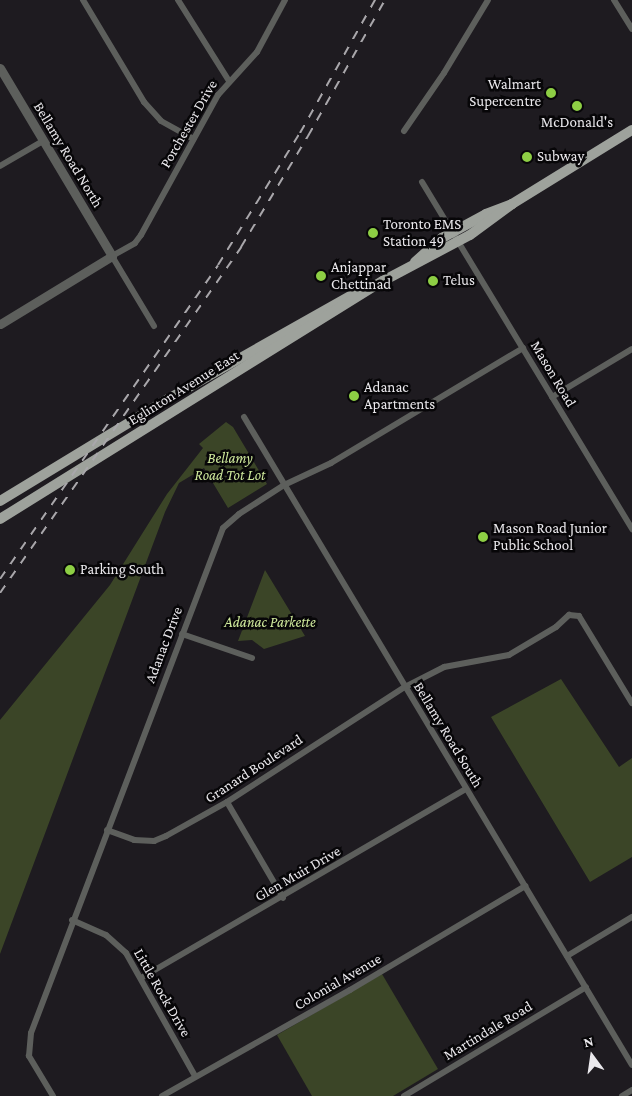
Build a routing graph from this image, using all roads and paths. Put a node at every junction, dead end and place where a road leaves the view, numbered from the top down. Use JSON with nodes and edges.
{"nodes":[{"id":1,"x":83,"y":0,"type":"edge"},
{"id":2,"x":178,"y":0,"type":"edge"},
{"id":3,"x":285,"y":0,"type":"edge"},
{"id":4,"x":488,"y":0,"type":"edge"},
{"id":5,"x":614,"y":0,"type":"edge"},
{"id":6,"x":632,"y":29,"type":"edge"},
{"id":7,"x":0,"y":68,"type":"edge"},
{"id":8,"x":229,"y":81,"type":"junction"},
{"id":9,"x":632,"y":130,"type":"edge"},
{"id":10,"x":404,"y":131,"type":"dead end"},
{"id":11,"x":193,"y":139,"type":"junction"},
{"id":12,"x":44,"y":141,"type":"junction"},
{"id":13,"x":0,"y":166,"type":"edge"},
{"id":14,"x":422,"y":182,"type":"dead end"},
{"id":15,"x":512,"y":204,"type":"junction"},
{"id":16,"x":453,"y":232,"type":"junction"},
{"id":17,"x":459,"y":242,"type":"junction"},
{"id":18,"x":112,"y":256,"type":"junction"},
{"id":19,"x":412,"y":264,"type":"junction"},
{"id":20,"x":383,"y":281,"type":"junction"},
{"id":21,"x":0,"y":324,"type":"edge"},
{"id":22,"x":154,"y":326,"type":"dead end"},
{"id":23,"x":523,"y":348,"type":"junction"},
{"id":24,"x":632,"y":349,"type":"edge"},
{"id":25,"x":552,"y":397,"type":"junction"},
{"id":26,"x":244,"y":417,"type":"dead end"},
{"id":27,"x":284,"y":486,"type":"junction"},
{"id":28,"x":0,"y":502,"type":"edge"},
{"id":29,"x":0,"y":519,"type":"edge"},
{"id":30,"x":632,"y":529,"type":"edge"},
{"id":31,"x":182,"y":634,"type":"junction"},
{"id":32,"x":252,"y":658,"type":"dead end"},
{"id":33,"x":405,"y":687,"type":"junction"},
{"id":34,"x":632,"y":703,"type":"edge"},
{"id":35,"x":466,"y":789,"type":"junction"},
{"id":36,"x":227,"y":802,"type":"junction"},
{"id":37,"x":107,"y":830,"type":"junction"},
{"id":38,"x":525,"y":886,"type":"junction"},
{"id":39,"x":284,"y":898,"type":"junction"},
{"id":40,"x":632,"y":917,"type":"edge"},
{"id":41,"x":72,"y":920,"type":"junction"},
{"id":42,"x":567,"y":956,"type":"junction"},
{"id":43,"x":141,"y":978,"type":"junction"},
{"id":44,"x":586,"y":987,"type":"junction"},
{"id":45,"x":632,"y":1065,"type":"edge"},
{"id":46,"x":195,"y":1076,"type":"junction"},
{"id":47,"x":632,"y":1090,"type":"edge"},
{"id":48,"x":166,"y":1095,"type":"edge"},
{"id":49,"x":53,"y":1096,"type":"edge"},
{"id":50,"x":404,"y":1096,"type":"edge"},
{"id":51,"x":622,"y":1096,"type":"edge"}],
"edges":[{"from":1,"to":11,"type":"street"},
{"from":2,"to":8,"type":"street"},
{"from":3,"to":8,"type":"street","name":"Porchester Drive"},
{"from":4,"to":10,"type":"street"},
{"from":5,"to":6,"type":"street"},
{"from":7,"to":12,"type":"street","name":"Bellamy Road North"},
{"from":8,"to":11,"type":"street","name":"Porchester Drive"},
{"from":9,"to":15,"type":"main road","name":"Eglinton Avenue East"},
{"from":11,"to":18,"type":"street","name":"Porchester Drive"},
{"from":12,"to":13,"type":"street"},
{"from":12,"to":18,"type":"street","name":"Bellamy Road North"},
{"from":14,"to":16,"type":"street","name":"Mason Road"},
{"from":15,"to":16,"type":"main road","name":"Eglinton Avenue East"},
{"from":15,"to":17,"type":"main road","name":"Eglinton Avenue East"},
{"from":16,"to":17,"type":"street","name":"Mason Road"},
{"from":16,"to":19,"type":"main road","name":"Eglinton Avenue East"},
{"from":17,"to":19,"type":"main road","name":"Eglinton Avenue East"},
{"from":17,"to":23,"type":"street","name":"Mason Road"},
{"from":18,"to":21,"type":"street"},
{"from":18,"to":22,"type":"street","name":"Bellamy Road North"},
{"from":19,"to":20,"type":"main road","name":"Eglinton Avenue East"},
{"from":20,"to":28,"type":"main road","name":"Eglinton Avenue East"},
{"from":20,"to":29,"type":"main road","name":"Eglinton Avenue East"},
{"from":23,"to":25,"type":"street","name":"Mason Road"},
{"from":23,"to":27,"type":"street","name":"Adanac Drive"},
{"from":24,"to":25,"type":"street"},
{"from":25,"to":30,"type":"street","name":"Mason Road"},
{"from":26,"to":27,"type":"street","name":"Bellamy Road South"},
{"from":27,"to":31,"type":"street","name":"Adanac Drive"},
{"from":27,"to":33,"type":"street","name":"Bellamy Road South"},
{"from":31,"to":32,"type":"street"},
{"from":31,"to":37,"type":"street","name":"Adanac Drive"},
{"from":33,"to":34,"type":"street","name":"Granard Boulevard"},
{"from":33,"to":35,"type":"street","name":"Bellamy Road South"},
{"from":33,"to":36,"type":"street","name":"Granard Boulevard"},
{"from":35,"to":38,"type":"street","name":"Bellamy Road South"},
{"from":35,"to":39,"type":"street","name":"Glen Muir Drive"},
{"from":36,"to":37,"type":"street","name":"Granard Boulevard"},
{"from":36,"to":39,"type":"street"},
{"from":37,"to":41,"type":"street","name":"Adanac Drive"},
{"from":38,"to":42,"type":"street","name":"Bellamy Road South"},
{"from":38,"to":46,"type":"street","name":"Colonial Avenue"},
{"from":39,"to":43,"type":"street","name":"Glen Muir Drive"},
{"from":40,"to":42,"type":"street"},
{"from":41,"to":43,"type":"street","name":"Little Rock Drive"},
{"from":41,"to":49,"type":"street","name":"Adanac Drive"},
{"from":42,"to":44,"type":"street","name":"Bellamy Road South"},
{"from":43,"to":46,"type":"street","name":"Little Rock Drive"},
{"from":44,"to":45,"type":"street","name":"Bellamy Road South"},
{"from":44,"to":50,"type":"street","name":"Martindale Road"},
{"from":46,"to":48,"type":"street","name":"Colonial Avenue"},
{"from":47,"to":51,"type":"street"}]}
